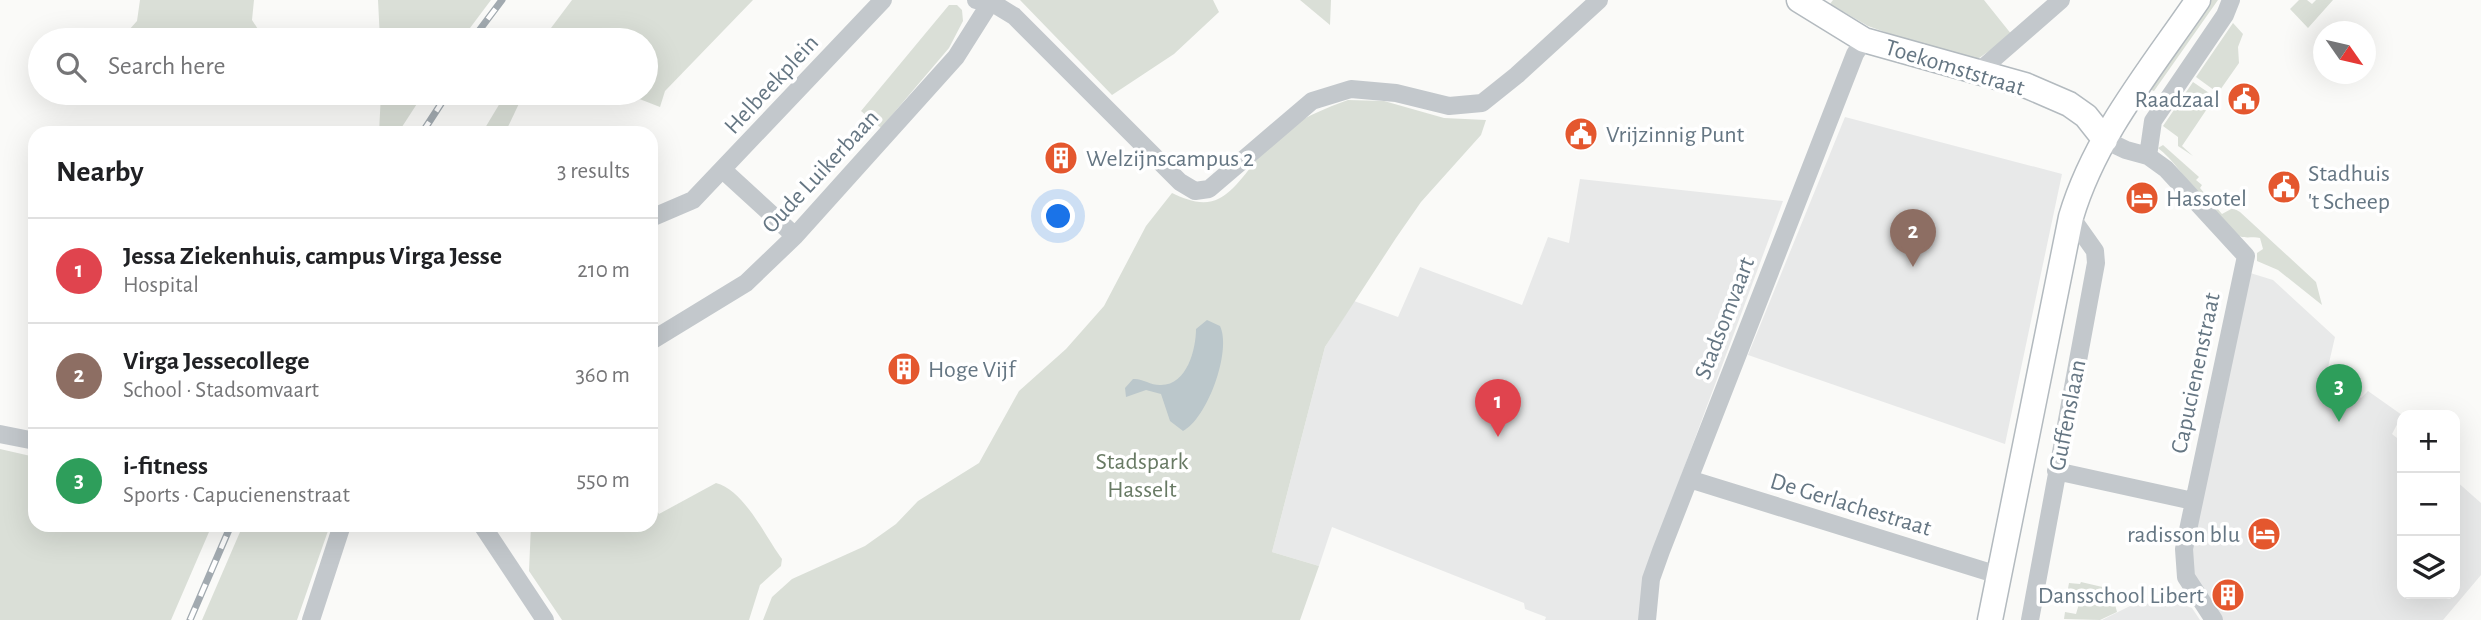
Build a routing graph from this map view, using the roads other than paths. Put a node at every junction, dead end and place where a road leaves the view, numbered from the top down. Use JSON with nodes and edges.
{"nodes":[{"id":1,"x":883,"y":0,"type":"edge"},
{"id":2,"x":1599,"y":0,"type":"edge"},
{"id":3,"x":1799,"y":0,"type":"edge"},
{"id":4,"x":2062,"y":0,"type":"edge"},
{"id":5,"x":2198,"y":0,"type":"edge"},
{"id":6,"x":2231,"y":0,"type":"edge"},
{"id":7,"x":986,"y":1,"type":"edge"},
{"id":8,"x":1864,"y":40,"type":"junction"},
{"id":9,"x":1976,"y":74,"type":"junction"},
{"id":10,"x":2105,"y":140,"type":"junction"},
{"id":11,"x":2148,"y":156,"type":"junction"},
{"id":12,"x":723,"y":170,"type":"junction"},
{"id":13,"x":658,"y":215,"type":"edge"},
{"id":14,"x":2071,"y":217,"type":"junction"},
{"id":15,"x":795,"y":236,"type":"junction"},
{"id":16,"x":658,"y":337,"type":"edge"},
{"id":17,"x":0,"y":434,"type":"edge"},
{"id":18,"x":28,"y":440,"type":"edge"},
{"id":19,"x":2056,"y":471,"type":"junction"},
{"id":20,"x":1689,"y":479,"type":"junction"},
{"id":21,"x":2193,"y":501,"type":"junction"},
{"id":22,"x":340,"y":532,"type":"edge"},
{"id":23,"x":487,"y":532,"type":"edge"},
{"id":24,"x":1998,"y":575,"type":"junction"},
{"id":25,"x":310,"y":620,"type":"edge"},
{"id":26,"x":545,"y":620,"type":"edge"},
{"id":27,"x":1647,"y":620,"type":"edge"},
{"id":28,"x":1990,"y":620,"type":"edge"},
{"id":29,"x":2029,"y":620,"type":"edge"},
{"id":30,"x":2214,"y":620,"type":"edge"}],
"edges":[{"from":1,"to":12,"type":"street","name":"Helbeekplein"},
{"from":2,"to":7,"type":"street"},
{"from":3,"to":8,"type":"main road","name":"Toekomststraat"},
{"from":4,"to":9,"type":"street"},
{"from":5,"to":10,"type":"main road","name":"Guffenslaan"},
{"from":6,"to":11,"type":"street"},
{"from":7,"to":15,"type":"street","name":"Oude Luikerbaan"},
{"from":8,"to":9,"type":"main road","name":"Toekomststraat"},
{"from":8,"to":20,"type":"street","name":"Stadsomvaart"},
{"from":9,"to":10,"type":"main road","name":"Toekomststraat"},
{"from":10,"to":11,"type":"street"},
{"from":10,"to":14,"type":"main road","name":"Guffenslaan"},
{"from":11,"to":21,"type":"street","name":"Capucienenstraat"},
{"from":12,"to":13,"type":"street","name":"Helbeekplein"},
{"from":12,"to":15,"type":"street","name":"Helbeekplein"},
{"from":14,"to":19,"type":"street","name":"Guffenslaan"},
{"from":14,"to":24,"type":"main road","name":"Guffenslaan"},
{"from":15,"to":16,"type":"street","name":"Oude Luikerbaan"},
{"from":17,"to":18,"type":"street"},
{"from":19,"to":21,"type":"street"},
{"from":19,"to":29,"type":"street","name":"Guffenslaan"},
{"from":20,"to":24,"type":"street","name":"De Gerlachestraat"},
{"from":20,"to":27,"type":"street","name":"Stadsomvaart"},
{"from":21,"to":30,"type":"street","name":"Capucienenstraat"},
{"from":22,"to":25,"type":"street"},
{"from":23,"to":26,"type":"street"},
{"from":24,"to":28,"type":"main road","name":"Guffenslaan"}]}
